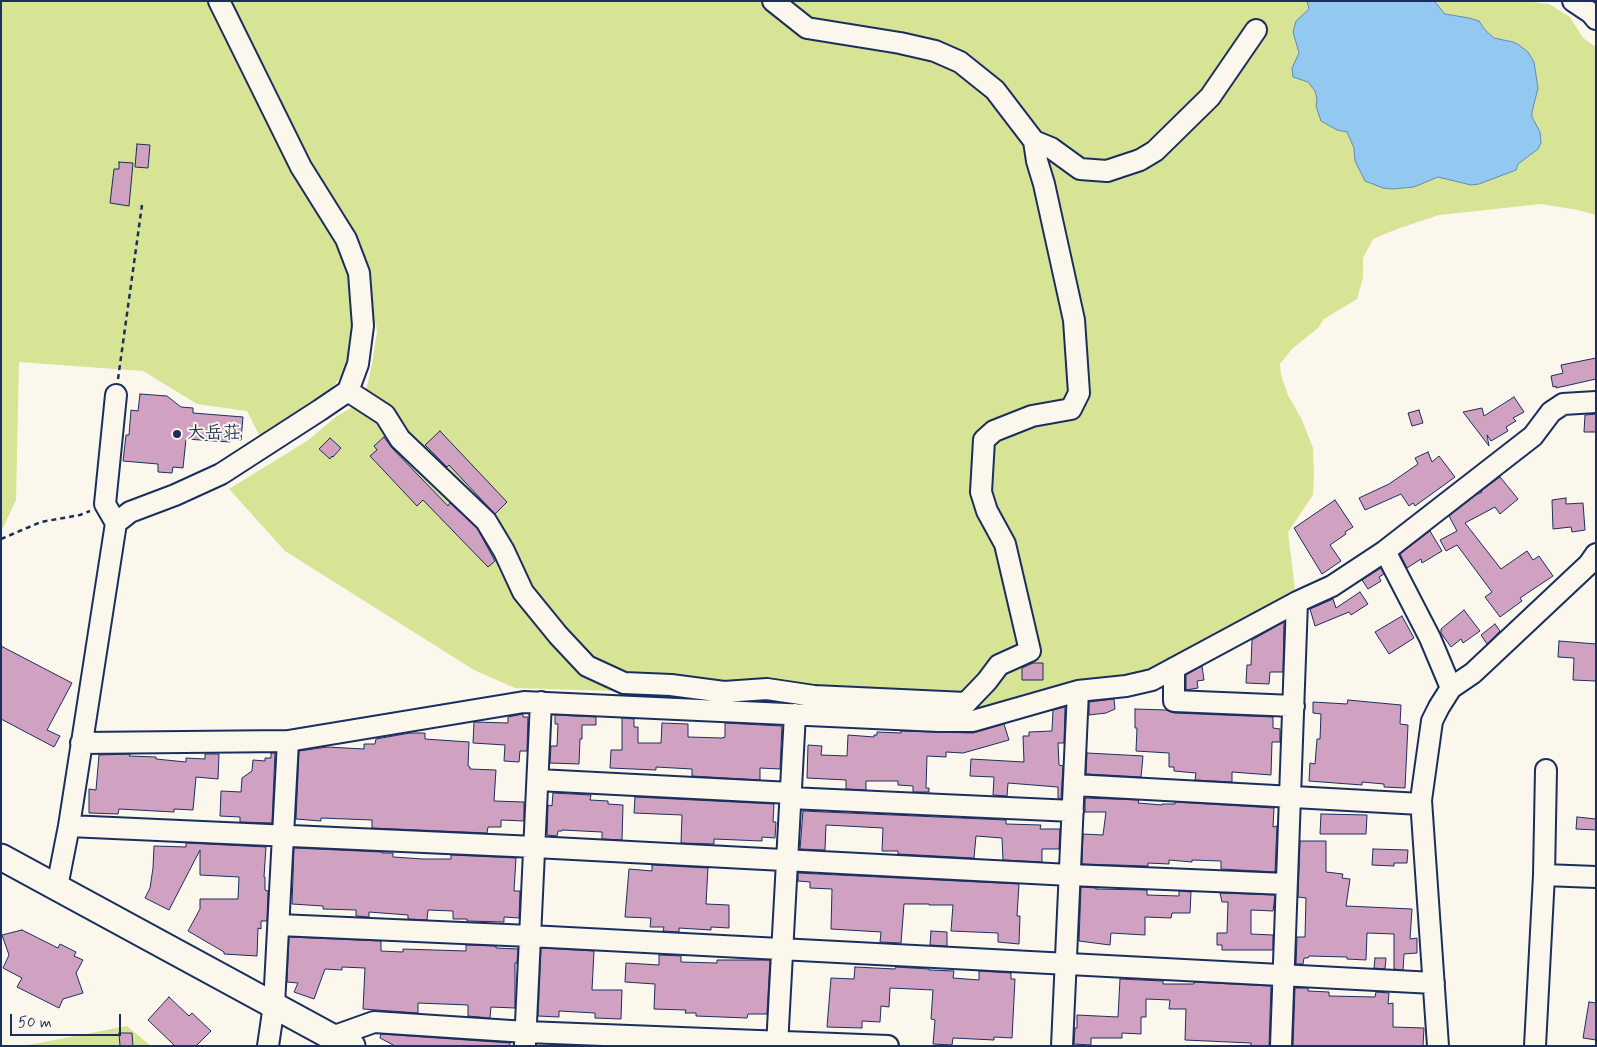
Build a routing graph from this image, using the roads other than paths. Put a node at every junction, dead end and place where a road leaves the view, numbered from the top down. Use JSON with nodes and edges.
{"nodes":[{"id":1,"x":219,"y":1,"type":"edge"},
{"id":2,"x":773,"y":1,"type":"edge"},
{"id":3,"x":1573,"y":1,"type":"edge"},
{"id":4,"x":1596,"y":20,"type":"edge"},
{"id":5,"x":1256,"y":30,"type":"dead end"},
{"id":6,"x":1034,"y":141,"type":"junction"},
{"id":7,"x":348,"y":391,"type":"junction"},
{"id":8,"x":116,"y":396,"type":"road end"},
{"id":9,"x":1596,"y":402,"type":"edge"},
{"id":10,"x":116,"y":523,"type":"junction"},
{"id":11,"x":1385,"y":551,"type":"junction"},
{"id":12,"x":1596,"y":554,"type":"edge"},
{"id":13,"x":1297,"y":602,"type":"junction"},
{"id":14,"x":1174,"y":668,"type":"junction"},
{"id":15,"x":1451,"y":688,"type":"junction"},
{"id":16,"x":1078,"y":691,"type":"junction"},
{"id":17,"x":541,"y":702,"type":"junction"},
{"id":18,"x":1294,"y":706,"type":"junction"},
{"id":19,"x":795,"y":714,"type":"junction"},
{"id":20,"x":288,"y":741,"type":"junction"},
{"id":21,"x":81,"y":743,"type":"junction"},
{"id":22,"x":1546,"y":770,"type":"dead end"},
{"id":23,"x":538,"y":780,"type":"junction"},
{"id":24,"x":1074,"y":785,"type":"junction"},
{"id":25,"x":790,"y":795,"type":"junction"},
{"id":26,"x":1291,"y":796,"type":"junction"},
{"id":27,"x":1421,"y":804,"type":"junction"},
{"id":28,"x":1073,"y":811,"type":"junction"},
{"id":29,"x":69,"y":826,"type":"junction"},
{"id":30,"x":284,"y":836,"type":"junction"},
{"id":31,"x":535,"y":848,"type":"junction"},
{"id":32,"x":1,"y":857,"type":"edge"},
{"id":33,"x":786,"y":861,"type":"junction"},
{"id":34,"x":1544,"y":874,"type":"junction"},
{"id":35,"x":1070,"y":876,"type":"junction"},
{"id":36,"x":1596,"y":877,"type":"edge"},
{"id":37,"x":1286,"y":884,"type":"junction"},
{"id":38,"x":57,"y":886,"type":"junction"},
{"id":39,"x":280,"y":925,"type":"junction"},
{"id":40,"x":530,"y":936,"type":"junction"},
{"id":41,"x":783,"y":949,"type":"junction"},
{"id":42,"x":1066,"y":964,"type":"junction"},
{"id":43,"x":1284,"y":976,"type":"junction"},
{"id":44,"x":1434,"y":984,"type":"junction"},
{"id":45,"x":274,"y":1005,"type":"junction"},
{"id":46,"x":525,"y":1039,"type":"edge"},
{"id":47,"x":342,"y":1041,"type":"edge"},
{"id":48,"x":777,"y":1044,"type":"edge"},
{"id":49,"x":268,"y":1046,"type":"edge"},
{"id":50,"x":888,"y":1046,"type":"edge"},
{"id":51,"x":1062,"y":1046,"type":"edge"},
{"id":52,"x":1281,"y":1046,"type":"edge"},
{"id":53,"x":1438,"y":1046,"type":"edge"},
{"id":54,"x":1535,"y":1046,"type":"edge"}],
"edges":[{"from":1,"to":7,"type":"street"},
{"from":2,"to":6,"type":"street"},
{"from":3,"to":4,"type":"street"},
{"from":5,"to":6,"type":"street"},
{"from":6,"to":7,"type":"street"},
{"from":7,"to":10,"type":"street"},
{"from":8,"to":10,"type":"street"},
{"from":9,"to":11,"type":"street"},
{"from":10,"to":21,"type":"street"},
{"from":11,"to":13,"type":"street"},
{"from":11,"to":15,"type":"street"},
{"from":12,"to":15,"type":"street"},
{"from":13,"to":14,"type":"street"},
{"from":13,"to":18,"type":"street"},
{"from":14,"to":16,"type":"street"},
{"from":14,"to":18,"type":"street"},
{"from":15,"to":27,"type":"street"},
{"from":16,"to":19,"type":"street"},
{"from":16,"to":24,"type":"street"},
{"from":17,"to":19,"type":"street"},
{"from":17,"to":20,"type":"street"},
{"from":17,"to":23,"type":"street"},
{"from":18,"to":26,"type":"street"},
{"from":19,"to":25,"type":"street"},
{"from":20,"to":21,"type":"street"},
{"from":20,"to":30,"type":"street"},
{"from":21,"to":29,"type":"street"},
{"from":22,"to":34,"type":"street"},
{"from":23,"to":25,"type":"street"},
{"from":23,"to":31,"type":"street"},
{"from":24,"to":26,"type":"street"},
{"from":24,"to":28,"type":"street"},
{"from":25,"to":28,"type":"street"},
{"from":25,"to":33,"type":"street"},
{"from":26,"to":27,"type":"street"},
{"from":26,"to":37,"type":"street"},
{"from":27,"to":44,"type":"street"},
{"from":28,"to":35,"type":"street"},
{"from":29,"to":30,"type":"street"},
{"from":29,"to":38,"type":"street"},
{"from":30,"to":31,"type":"street"},
{"from":30,"to":39,"type":"street"},
{"from":31,"to":33,"type":"street"},
{"from":31,"to":40,"type":"street"},
{"from":32,"to":38,"type":"main road"},
{"from":33,"to":35,"type":"street"},
{"from":33,"to":41,"type":"street"},
{"from":34,"to":36,"type":"street"},
{"from":34,"to":54,"type":"street"},
{"from":35,"to":37,"type":"street"},
{"from":35,"to":42,"type":"street"},
{"from":37,"to":43,"type":"street"},
{"from":38,"to":45,"type":"main road"},
{"from":39,"to":40,"type":"street"},
{"from":39,"to":45,"type":"street"},
{"from":40,"to":41,"type":"street"},
{"from":40,"to":46,"type":"street"},
{"from":41,"to":42,"type":"street"},
{"from":41,"to":48,"type":"street"},
{"from":42,"to":43,"type":"street"},
{"from":42,"to":51,"type":"street"},
{"from":43,"to":44,"type":"street"},
{"from":43,"to":52,"type":"street"},
{"from":44,"to":53,"type":"street"},
{"from":45,"to":47,"type":"main road"},
{"from":45,"to":49,"type":"street"},
{"from":46,"to":47,"type":"street"},
{"from":46,"to":48,"type":"street"},
{"from":48,"to":50,"type":"street"}]}
